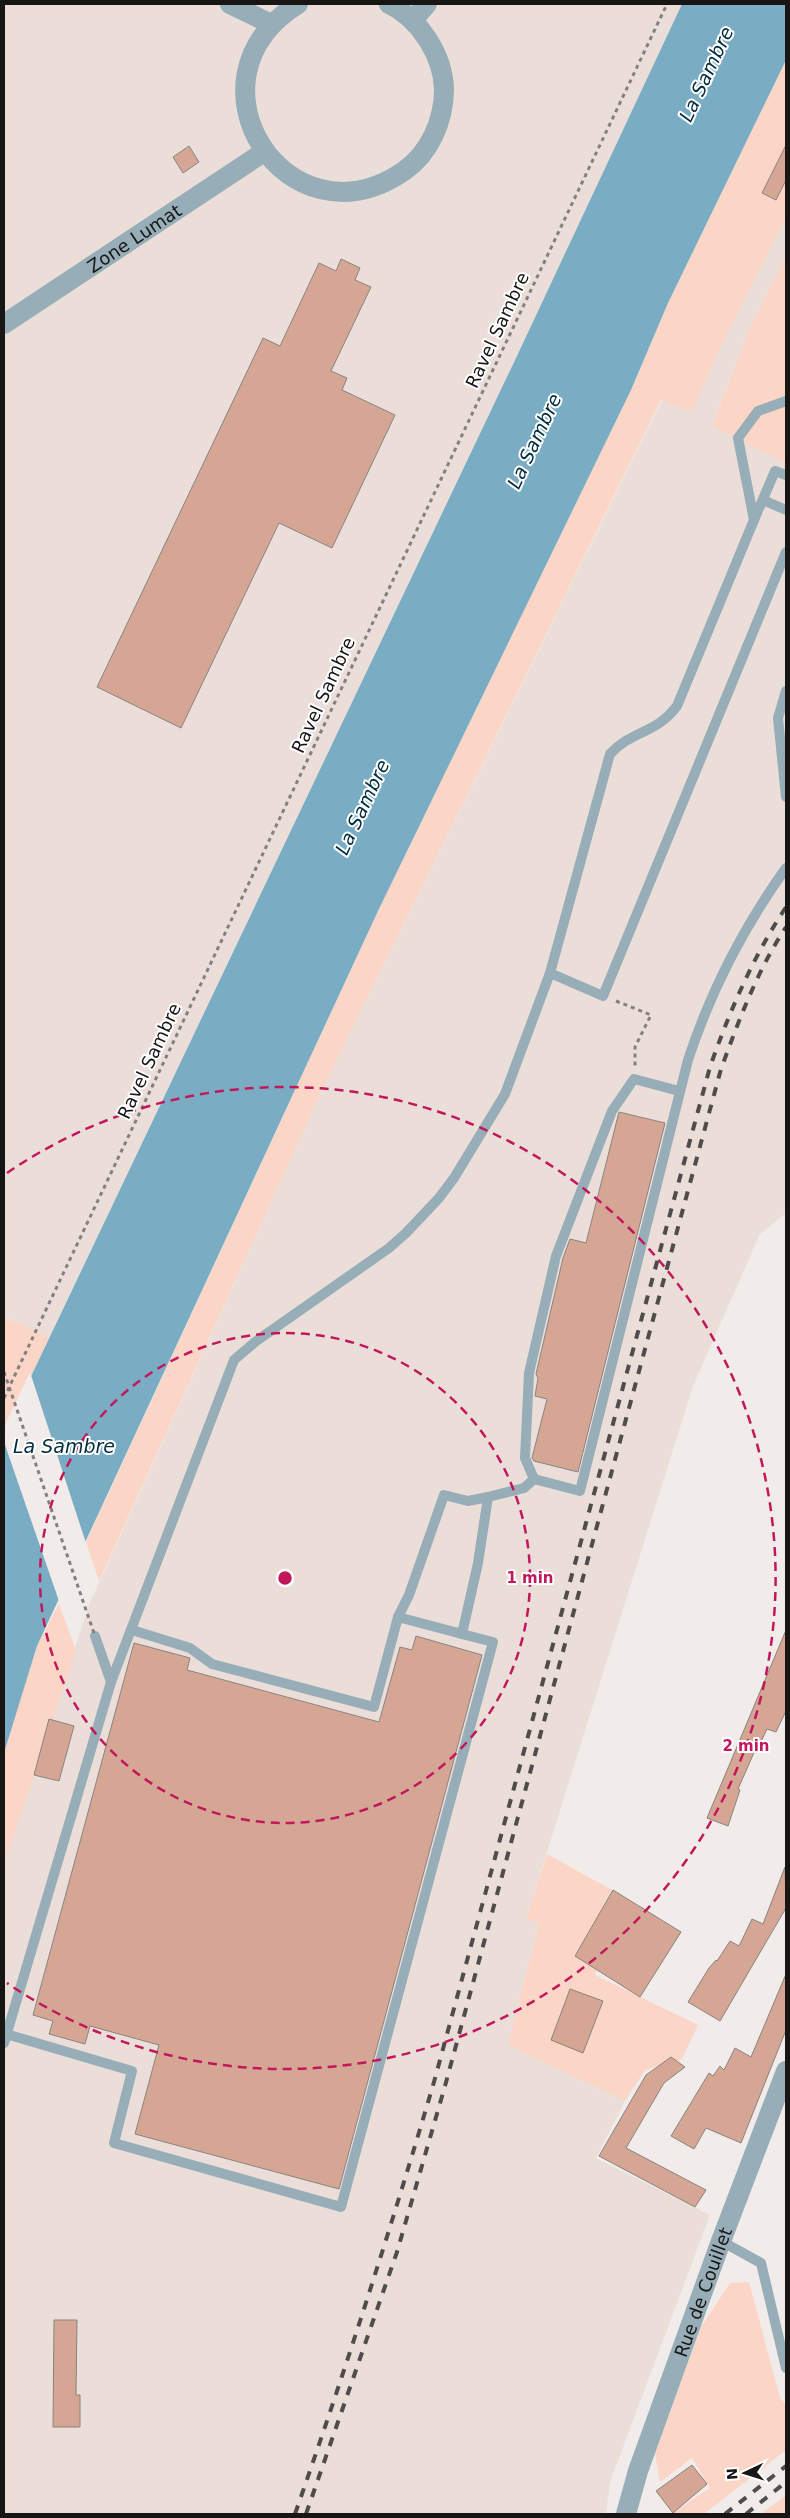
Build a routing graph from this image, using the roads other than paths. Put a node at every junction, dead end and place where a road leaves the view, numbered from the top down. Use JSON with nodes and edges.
{"nodes":[{"id":1,"x":230,"y":4,"type":"edge"},
{"id":2,"x":298,"y":4,"type":"edge"},
{"id":3,"x":388,"y":4,"type":"edge"},
{"id":4,"x":428,"y":4,"type":"edge"},
{"id":5,"x":413,"y":20,"type":"junction"},
{"id":6,"x":271,"y":24,"type":"junction"},
{"id":7,"x":264,"y":152,"type":"junction"},
{"id":8,"x":4,"y":324,"type":"edge"},
{"id":9,"x":786,"y":401,"type":"edge"},
{"id":10,"x":786,"y":475,"type":"edge"},
{"id":11,"x":763,"y":500,"type":"junction"},
{"id":12,"x":786,"y":510,"type":"edge"},
{"id":13,"x":754,"y":520,"type":"junction"},
{"id":14,"x":786,"y":552,"type":"edge"},
{"id":15,"x":786,"y":691,"type":"edge"},
{"id":16,"x":786,"y":797,"type":"edge"},
{"id":17,"x":786,"y":868,"type":"edge"},
{"id":18,"x":550,"y":973,"type":"junction"},
{"id":19,"x":679,"y":1091,"type":"junction"},
{"id":20,"x":534,"y":1479,"type":"junction"},
{"id":21,"x":488,"y":1497,"type":"junction"},
{"id":22,"x":398,"y":1617,"type":"junction"},
{"id":23,"x":132,"y":1630,"type":"junction"},
{"id":24,"x":462,"y":1634,"type":"junction"},
{"id":25,"x":95,"y":1636,"type":"road end"},
{"id":26,"x":111,"y":1682,"type":"junction"},
{"id":27,"x":4,"y":2041,"type":"edge"},
{"id":28,"x":786,"y":2072,"type":"edge"},
{"id":29,"x":720,"y":2241,"type":"junction"},
{"id":30,"x":786,"y":2368,"type":"edge"},
{"id":31,"x":626,"y":2514,"type":"edge"}],
"edges":[{"from":1,"to":6,"type":"street"},
{"from":2,"to":6,"type":"street"},
{"from":3,"to":5,"type":"street"},
{"from":4,"to":5,"type":"street"},
{"from":5,"to":7,"type":"street"},
{"from":6,"to":7,"type":"street"},
{"from":7,"to":8,"type":"street","name":"Zone Lumat"},
{"from":9,"to":13,"type":"lane"},
{"from":10,"to":11,"type":"lane"},
{"from":11,"to":12,"type":"lane"},
{"from":11,"to":13,"type":"lane"},
{"from":13,"to":18,"type":"lane"},
{"from":14,"to":18,"type":"lane"},
{"from":15,"to":16,"type":"lane"},
{"from":17,"to":19,"type":"lane"},
{"from":18,"to":23,"type":"lane"},
{"from":19,"to":20,"type":"lane"},
{"from":19,"to":20,"type":"lane"},
{"from":20,"to":21,"type":"lane"},
{"from":21,"to":22,"type":"lane"},
{"from":21,"to":24,"type":"lane"},
{"from":22,"to":23,"type":"lane"},
{"from":22,"to":24,"type":"lane"},
{"from":23,"to":26,"type":"lane"},
{"from":24,"to":27,"type":"lane"},
{"from":25,"to":26,"type":"lane"},
{"from":26,"to":27,"type":"lane"},
{"from":28,"to":29,"type":"street","name":"Rue de Couillet"},
{"from":29,"to":30,"type":"lane"},
{"from":29,"to":31,"type":"street","name":"Rue de Couillet"}]}
